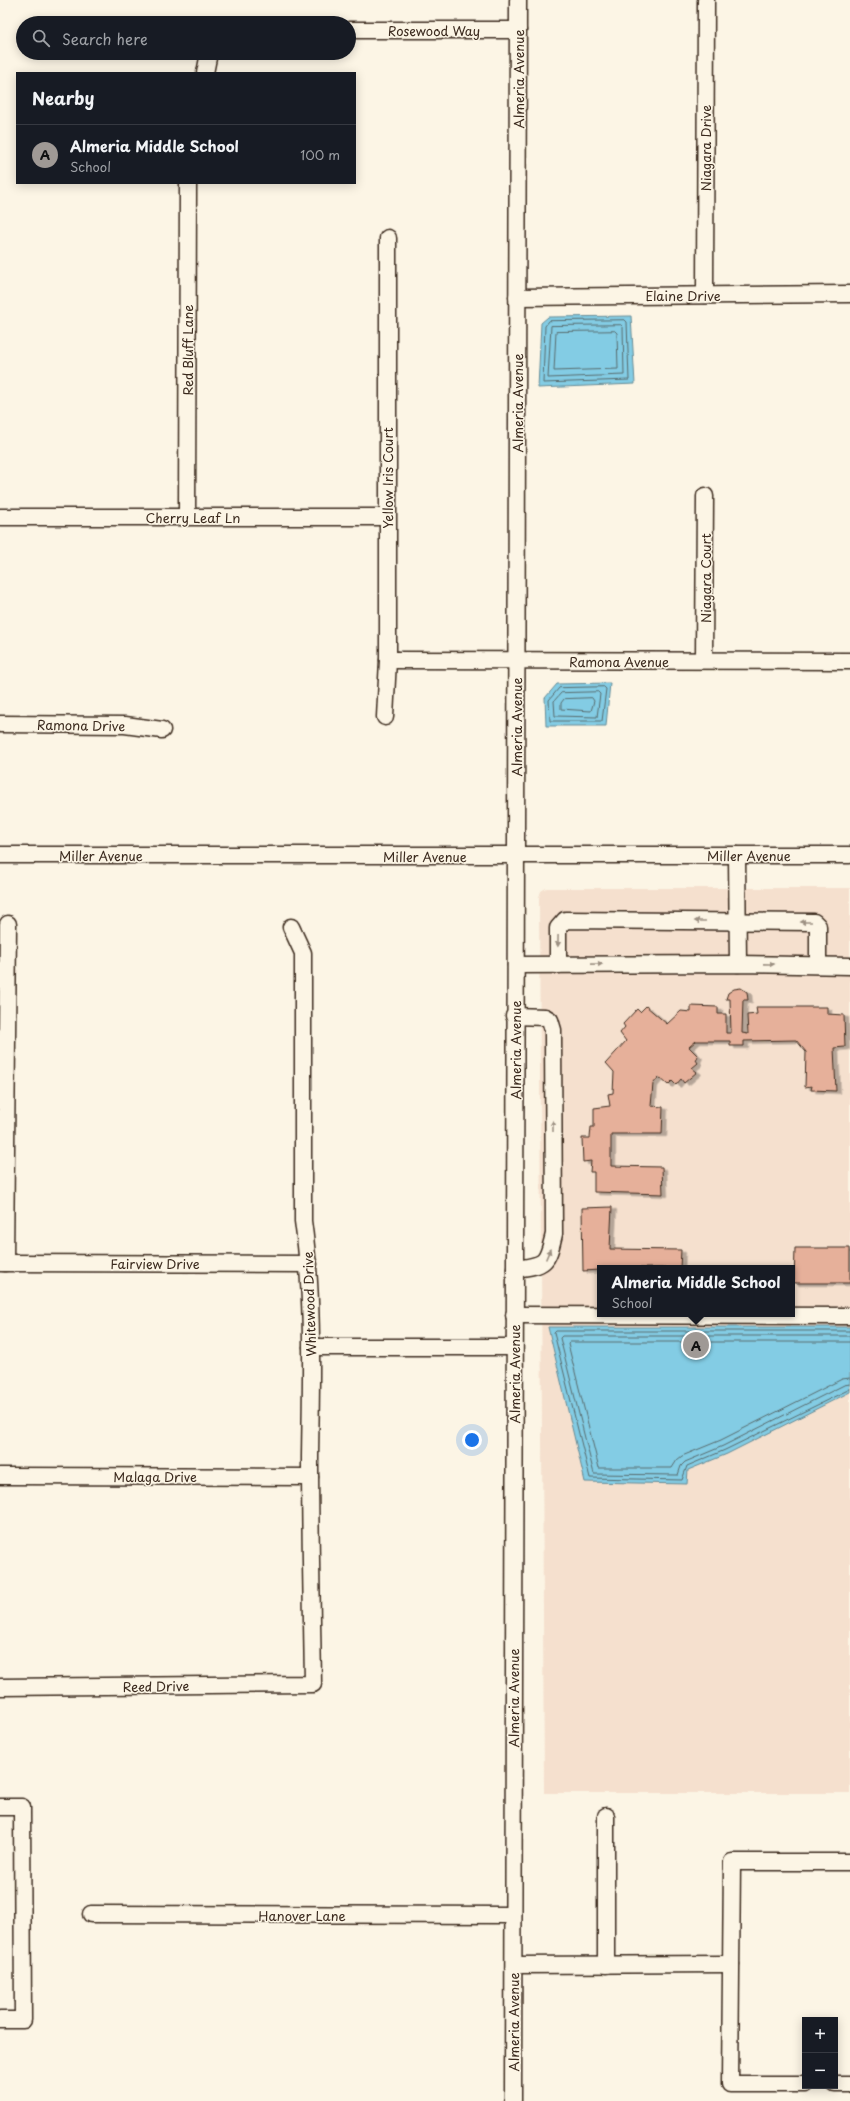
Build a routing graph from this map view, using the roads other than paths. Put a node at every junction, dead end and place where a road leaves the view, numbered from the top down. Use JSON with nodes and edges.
{"nodes":[{"id":1,"x":518,"y":0,"type":"edge"},
{"id":2,"x":706,"y":0,"type":"edge"},
{"id":3,"x":356,"y":30,"type":"edge"},
{"id":4,"x":518,"y":30,"type":"junction"},
{"id":5,"x":208,"y":60,"type":"edge"},
{"id":6,"x":205,"y":72,"type":"edge"},
{"id":7,"x":188,"y":184,"type":"edge"},
{"id":8,"x":388,"y":238,"type":"dead end"},
{"id":9,"x":850,"y":294,"type":"edge"},
{"id":10,"x":705,"y":295,"type":"junction"},
{"id":11,"x":517,"y":297,"type":"junction"},
{"id":12,"x":705,"y":496,"type":"dead end"},
{"id":13,"x":387,"y":517,"type":"junction"},
{"id":14,"x":0,"y":518,"type":"edge"},
{"id":15,"x":187,"y":518,"type":"junction"},
{"id":16,"x":388,"y":660,"type":"junction"},
{"id":17,"x":704,"y":660,"type":"junction"},
{"id":18,"x":516,"y":661,"type":"junction"},
{"id":19,"x":850,"y":661,"type":"edge"},
{"id":20,"x":385,"y":717,"type":"dead end"},
{"id":21,"x":0,"y":724,"type":"edge"},
{"id":22,"x":162,"y":730,"type":"dead end"},
{"id":23,"x":0,"y":855,"type":"edge"},
{"id":24,"x":737,"y":855,"type":"junction"},
{"id":25,"x":850,"y":855,"type":"edge"},
{"id":26,"x":515,"y":856,"type":"junction"},
{"id":27,"x":739,"y":921,"type":"junction"},
{"id":28,"x":8,"y":924,"type":"dead end"},
{"id":29,"x":291,"y":927,"type":"dead end"},
{"id":30,"x":738,"y":964,"type":"junction"},
{"id":31,"x":516,"y":965,"type":"junction"},
{"id":32,"x":558,"y":965,"type":"junction"},
{"id":33,"x":818,"y":965,"type":"junction"},
{"id":34,"x":850,"y":966,"type":"edge"},
{"id":35,"x":514,"y":1016,"type":"junction"},
{"id":36,"x":3,"y":1263,"type":"edge"},
{"id":37,"x":309,"y":1264,"type":"junction"},
{"id":38,"x":515,"y":1269,"type":"junction"},
{"id":39,"x":514,"y":1315,"type":"junction"},
{"id":40,"x":597,"y":1315,"type":"edge"},
{"id":41,"x":795,"y":1316,"type":"edge"},
{"id":42,"x":850,"y":1316,"type":"edge"},
{"id":43,"x":311,"y":1347,"type":"junction"},
{"id":44,"x":514,"y":1347,"type":"junction"},
{"id":45,"x":0,"y":1476,"type":"edge"},
{"id":46,"x":310,"y":1476,"type":"junction"},
{"id":47,"x":313,"y":1684,"type":"joint"},
{"id":48,"x":0,"y":1687,"type":"edge"},
{"id":49,"x":0,"y":1807,"type":"edge"},
{"id":50,"x":606,"y":1816,"type":"dead end"},
{"id":51,"x":850,"y":1862,"type":"edge"},
{"id":52,"x":91,"y":1914,"type":"dead end"},
{"id":53,"x":513,"y":1915,"type":"junction"},
{"id":54,"x":731,"y":1964,"type":"junction"},
{"id":55,"x":514,"y":1965,"type":"junction"},
{"id":56,"x":606,"y":1965,"type":"junction"},
{"id":57,"x":0,"y":2020,"type":"edge"},
{"id":58,"x":802,"y":2084,"type":"edge"},
{"id":59,"x":838,"y":2084,"type":"edge"},
{"id":60,"x":850,"y":2084,"type":"edge"},
{"id":61,"x":513,"y":2101,"type":"edge"}],
"edges":[{"from":1,"to":4,"type":"street","name":"Almeria Avenue"},
{"from":2,"to":10,"type":"street","name":"Niagara Drive"},
{"from":3,"to":4,"type":"street","name":"Rosewood Way"},
{"from":4,"to":11,"type":"street","name":"Almeria Avenue"},
{"from":5,"to":6,"type":"street"},
{"from":7,"to":15,"type":"street","name":"Red Bluff Lane"},
{"from":8,"to":13,"type":"street","name":"Yellow Iris Court"},
{"from":9,"to":10,"type":"street","name":"Elaine Drive"},
{"from":10,"to":11,"type":"street","name":"Elaine Drive"},
{"from":11,"to":18,"type":"street","name":"Almeria Avenue"},
{"from":12,"to":17,"type":"street","name":"Niagara Court"},
{"from":13,"to":15,"type":"street","name":"Cherry Leaf Ln"},
{"from":13,"to":16,"type":"street","name":"Yellow Iris Court"},
{"from":14,"to":15,"type":"street","name":"Cherry Leaf Ln"},
{"from":16,"to":18,"type":"street","name":"Ramona Avenue"},
{"from":16,"to":20,"type":"street","name":"Yellow Iris Court"},
{"from":17,"to":18,"type":"street","name":"Ramona Avenue"},
{"from":17,"to":19,"type":"street","name":"Ramona Avenue"},
{"from":18,"to":26,"type":"street","name":"Almeria Avenue"},
{"from":21,"to":22,"type":"street","name":"Ramona Drive"},
{"from":23,"to":26,"type":"street","name":"Miller Avenue"},
{"from":24,"to":25,"type":"street","name":"Miller Avenue"},
{"from":24,"to":26,"type":"street","name":"Miller Avenue"},
{"from":24,"to":27,"type":"street"},
{"from":26,"to":31,"type":"street","name":"Almeria Avenue"},
{"from":27,"to":30,"type":"street"},
{"from":27,"to":32,"type":"street","one_way":true},
{"from":33,"to":27,"type":"street","one_way":true},
{"from":28,"to":36,"type":"street"},
{"from":29,"to":37,"type":"street","name":"Whitewood Drive"},
{"from":32,"to":30,"type":"street","one_way":true},
{"from":30,"to":33,"type":"street","one_way":true},
{"from":31,"to":32,"type":"street"},
{"from":31,"to":35,"type":"street","name":"Almeria Avenue"},
{"from":33,"to":34,"type":"street"},
{"from":35,"to":38,"type":"street","name":"Almeria Avenue"},
{"from":38,"to":35,"type":"street","one_way":true},
{"from":36,"to":37,"type":"street","name":"Fairview Drive"},
{"from":37,"to":43,"type":"street","name":"Whitewood Drive"},
{"from":38,"to":39,"type":"street","name":"Almeria Avenue"},
{"from":39,"to":40,"type":"street"},
{"from":39,"to":44,"type":"street","name":"Almeria Avenue"},
{"from":41,"to":42,"type":"street"},
{"from":43,"to":44,"type":"street"},
{"from":43,"to":46,"type":"street","name":"Whitewood Drive"},
{"from":44,"to":53,"type":"street","name":"Almeria Avenue"},
{"from":45,"to":46,"type":"street","name":"Malaga Drive"},
{"from":46,"to":47,"type":"street","name":"Whitewood Drive"},
{"from":47,"to":48,"type":"street","name":"Reed Drive"},
{"from":49,"to":57,"type":"street"},
{"from":50,"to":56,"type":"street"},
{"from":51,"to":54,"type":"street"},
{"from":52,"to":53,"type":"street","name":"Hanover Lane"},
{"from":53,"to":55,"type":"street","name":"Almeria Avenue"},
{"from":54,"to":56,"type":"street"},
{"from":54,"to":58,"type":"street"},
{"from":55,"to":56,"type":"street"},
{"from":55,"to":61,"type":"street","name":"Almeria Avenue"},
{"from":59,"to":60,"type":"street"}]}
